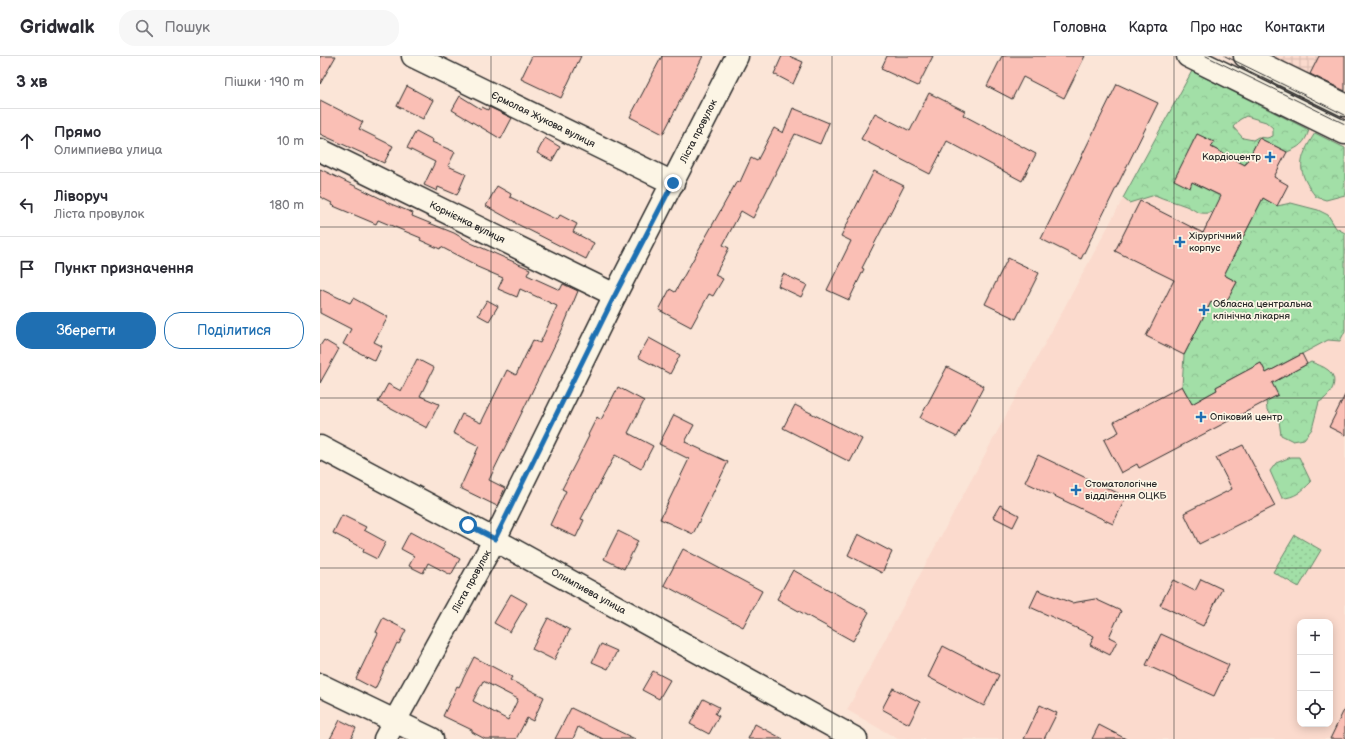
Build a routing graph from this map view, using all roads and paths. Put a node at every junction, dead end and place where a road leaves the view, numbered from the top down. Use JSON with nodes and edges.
{"nodes":[{"id":1,"x":413,"y":56,"type":"edge"},
{"id":2,"x":737,"y":56,"type":"edge"},
{"id":3,"x":1188,"y":56,"type":"edge"},
{"id":4,"x":1245,"y":56,"type":"edge"},
{"id":5,"x":1345,"y":105,"type":"edge"},
{"id":6,"x":1345,"y":133,"type":"edge"},
{"id":7,"x":320,"y":150,"type":"edge"},
{"id":8,"x":673,"y":183,"type":"junction"},
{"id":9,"x":615,"y":295,"type":"junction"},
{"id":10,"x":320,"y":447,"type":"edge"},
{"id":11,"x":495,"y":539,"type":"junction"},
{"id":12,"x":320,"y":685,"type":"edge"},
{"id":13,"x":390,"y":730,"type":"edge"},
{"id":14,"x":432,"y":739,"type":"edge"},
{"id":15,"x":856,"y":739,"type":"edge"}],
"edges":[{"from":1,"to":8,"type":"street","name":"Єрмолая Жукова вулиця"},
{"from":2,"to":8,"type":"street","name":"Ліста провулок"},
{"from":3,"to":6,"type":"street"},
{"from":4,"to":5,"type":"street"},
{"from":7,"to":9,"type":"street","name":"Корнієнка вулиця"},
{"from":8,"to":9,"type":"street","name":"Ліста провулок"},
{"from":9,"to":11,"type":"street","name":"Ліста провулок"},
{"from":10,"to":11,"type":"street","name":"Олимпиева улица"},
{"from":11,"to":13,"type":"street","name":"Ліста провулок"},
{"from":11,"to":15,"type":"street","name":"Олимпиева улица"},
{"from":12,"to":13,"type":"street"},
{"from":13,"to":14,"type":"street"}]}
